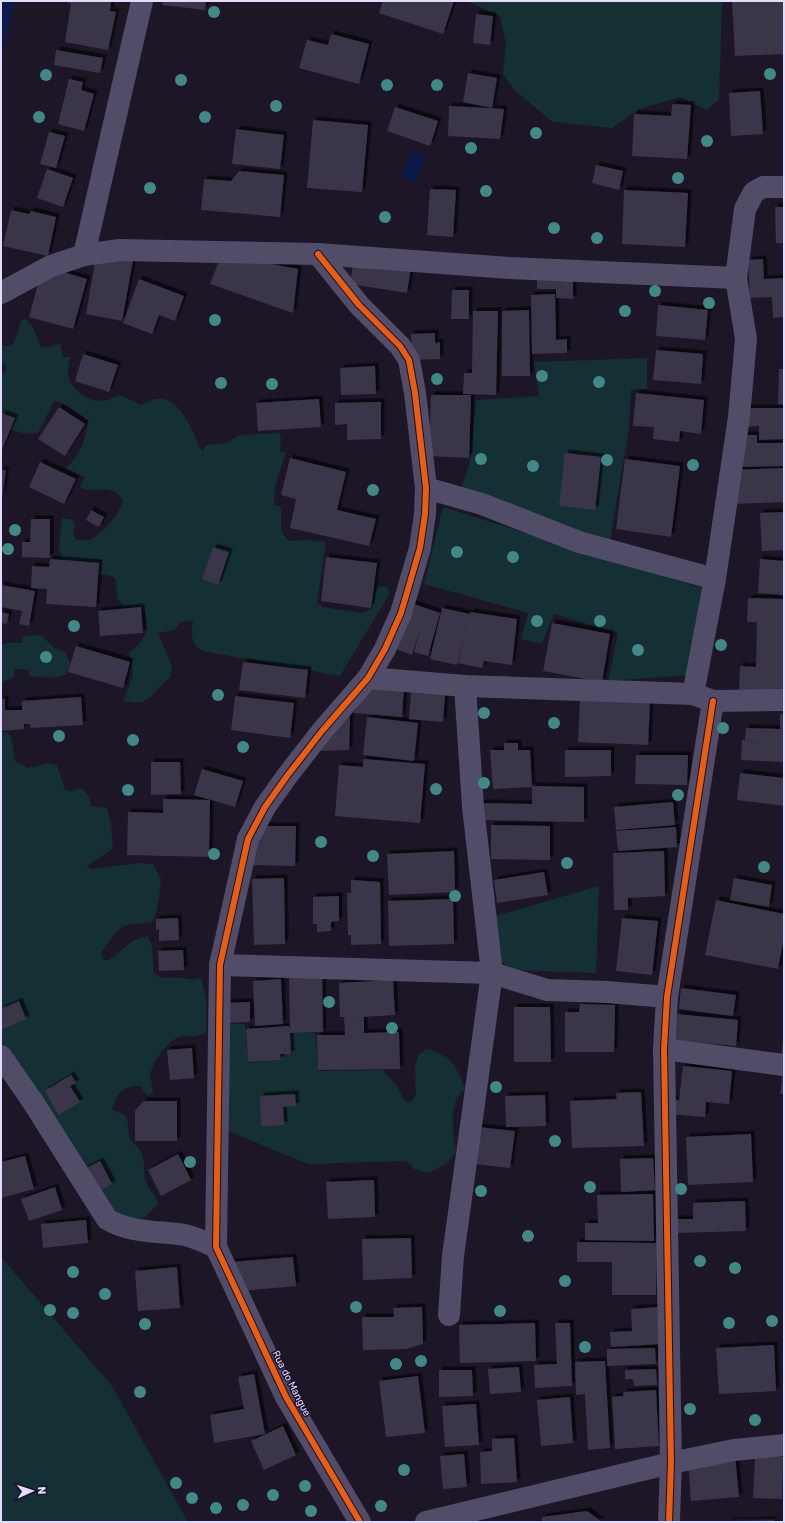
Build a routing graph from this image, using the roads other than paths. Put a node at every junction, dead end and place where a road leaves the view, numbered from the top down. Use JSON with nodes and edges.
{"nodes":[{"id":1,"x":142,"y":1,"type":"edge"},
{"id":2,"x":784,"y":187,"type":"edge"},
{"id":3,"x":318,"y":254,"type":"junction"},
{"id":4,"x":84,"y":255,"type":"junction"},
{"id":5,"x":736,"y":278,"type":"junction"},
{"id":6,"x":1,"y":293,"type":"edge"},
{"id":7,"x":426,"y":488,"type":"junction"},
{"id":8,"x":715,"y":579,"type":"junction"},
{"id":9,"x":368,"y":678,"type":"junction"},
{"id":10,"x":465,"y":686,"type":"junction"},
{"id":11,"x":703,"y":698,"type":"junction"},
{"id":12,"x":784,"y":700,"type":"edge"},
{"id":13,"x":220,"y":965,"type":"junction"},
{"id":14,"x":492,"y":973,"type":"junction"},
{"id":15,"x":667,"y":997,"type":"junction"},
{"id":16,"x":664,"y":1049,"type":"junction"},
{"id":17,"x":1,"y":1056,"type":"edge"},
{"id":18,"x":784,"y":1065,"type":"edge"},
{"id":19,"x":216,"y":1247,"type":"junction"},
{"id":20,"x":449,"y":1315,"type":"dead end"},
{"id":21,"x":784,"y":1445,"type":"edge"},
{"id":22,"x":671,"y":1463,"type":"junction"},
{"id":23,"x":360,"y":1522,"type":"edge"},
{"id":24,"x":426,"y":1522,"type":"edge"},
{"id":25,"x":669,"y":1522,"type":"edge"}],
"edges":[{"from":1,"to":4,"type":"street"},
{"from":2,"to":5,"type":"street"},
{"from":3,"to":4,"type":"street"},
{"from":3,"to":5,"type":"street"},
{"from":3,"to":7,"type":"street"},
{"from":4,"to":6,"type":"street"},
{"from":5,"to":8,"type":"street"},
{"from":7,"to":8,"type":"street"},
{"from":7,"to":9,"type":"street"},
{"from":8,"to":11,"type":"street"},
{"from":9,"to":10,"type":"street"},
{"from":9,"to":13,"type":"street"},
{"from":10,"to":11,"type":"street"},
{"from":10,"to":14,"type":"street"},
{"from":11,"to":12,"type":"street"},
{"from":11,"to":15,"type":"street"},
{"from":13,"to":14,"type":"street"},
{"from":13,"to":19,"type":"street"},
{"from":14,"to":15,"type":"street"},
{"from":14,"to":20,"type":"street"},
{"from":15,"to":16,"type":"street"},
{"from":16,"to":18,"type":"street"},
{"from":16,"to":22,"type":"street"},
{"from":17,"to":19,"type":"street"},
{"from":19,"to":23,"type":"street","name":"Rua do Mangue"},
{"from":21,"to":22,"type":"street"},
{"from":22,"to":24,"type":"street"},
{"from":22,"to":25,"type":"street"}]}
